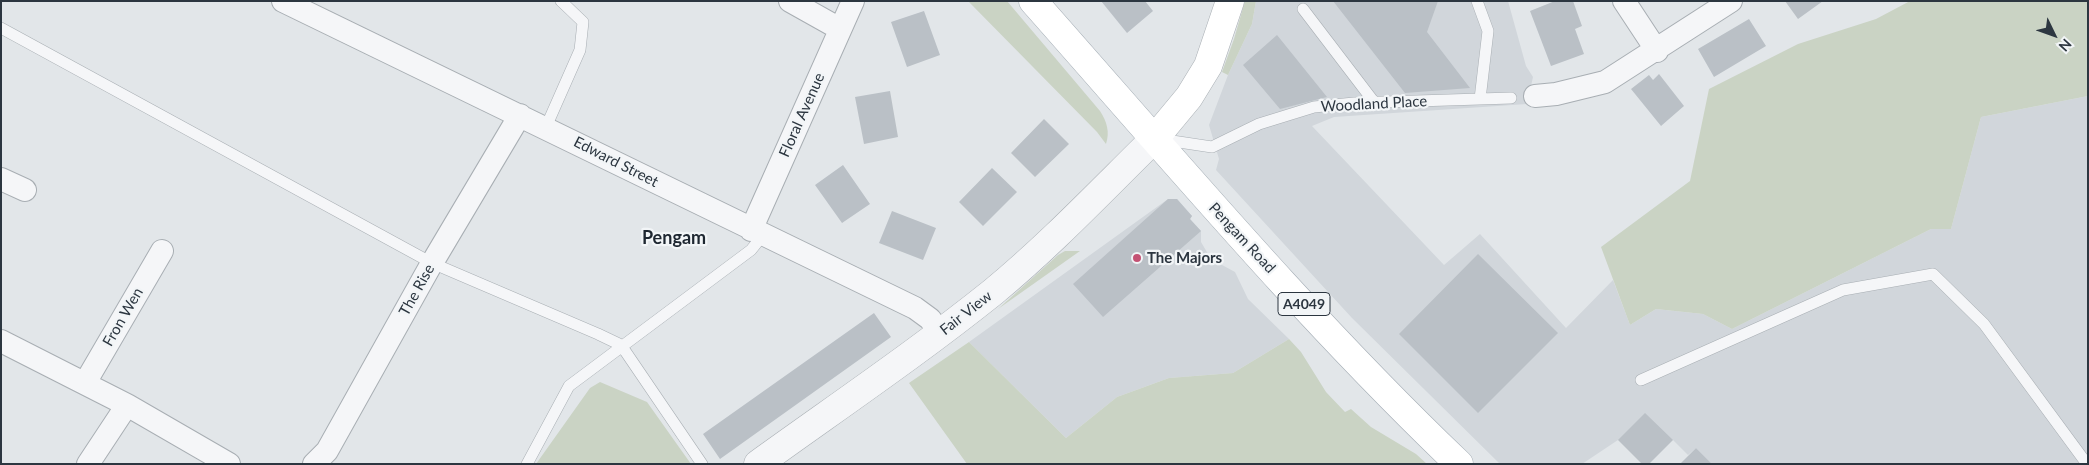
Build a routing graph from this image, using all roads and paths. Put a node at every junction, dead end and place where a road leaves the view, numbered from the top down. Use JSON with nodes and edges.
{"nodes":[{"id":1,"x":284,"y":1,"type":"edge"},
{"id":2,"x":561,"y":1,"type":"edge"},
{"id":3,"x":790,"y":1,"type":"edge"},
{"id":4,"x":853,"y":1,"type":"edge"},
{"id":5,"x":1033,"y":1,"type":"edge"},
{"id":6,"x":1230,"y":1,"type":"edge"},
{"id":7,"x":1477,"y":1,"type":"edge"},
{"id":8,"x":1624,"y":1,"type":"edge"},
{"id":9,"x":1731,"y":1,"type":"edge"},
{"id":10,"x":1303,"y":8,"type":"dead end"},
{"id":11,"x":1,"y":28,"type":"edge"},
{"id":12,"x":840,"y":29,"type":"junction"},
{"id":13,"x":1657,"y":51,"type":"junction"},
{"id":14,"x":1535,"y":96,"type":"dead end"},
{"id":15,"x":1511,"y":98,"type":"dead end"},
{"id":16,"x":1480,"y":99,"type":"junction"},
{"id":17,"x":1374,"y":102,"type":"junction"},
{"id":18,"x":520,"y":115,"type":"junction"},
{"id":19,"x":546,"y":127,"type":"junction"},
{"id":20,"x":1155,"y":138,"type":"junction"},
{"id":21,"x":1,"y":180,"type":"edge"},
{"id":22,"x":26,"y":190,"type":"dead end"},
{"id":23,"x":757,"y":232,"type":"junction"},
{"id":24,"x":162,"y":252,"type":"dead end"},
{"id":25,"x":432,"y":263,"type":"junction"},
{"id":26,"x":940,"y":333,"type":"junction"},
{"id":27,"x":1,"y":341,"type":"edge"},
{"id":28,"x":621,"y":346,"type":"junction"},
{"id":29,"x":1641,"y":380,"type":"dead end"},
{"id":30,"x":85,"y":383,"type":"junction"},
{"id":31,"x":128,"y":405,"type":"junction"},
{"id":32,"x":88,"y":464,"type":"edge"},
{"id":33,"x":229,"y":464,"type":"edge"},
{"id":34,"x":314,"y":464,"type":"edge"},
{"id":35,"x":527,"y":464,"type":"edge"},
{"id":36,"x":702,"y":464,"type":"edge"},
{"id":37,"x":758,"y":464,"type":"edge"},
{"id":38,"x":1459,"y":464,"type":"edge"},
{"id":39,"x":2087,"y":464,"type":"edge"}],
"edges":[{"from":1,"to":18,"type":"street","name":"Edward Street"},
{"from":2,"to":19,"type":"lane"},
{"from":3,"to":12,"type":"street"},
{"from":4,"to":12,"type":"street","name":"Floral Avenue"},
{"from":5,"to":20,"type":"main road","number":"A4049"},
{"from":6,"to":20,"type":"main road"},
{"from":7,"to":16,"type":"lane"},
{"from":8,"to":13,"type":"street"},
{"from":9,"to":13,"type":"street"},
{"from":10,"to":17,"type":"lane"},
{"from":11,"to":25,"type":"lane"},
{"from":12,"to":23,"type":"street","name":"Floral Avenue"},
{"from":13,"to":14,"type":"street"},
{"from":15,"to":16,"type":"lane","name":"Woodland Place"},
{"from":16,"to":17,"type":"lane","name":"Woodland Place"},
{"from":17,"to":20,"type":"lane","name":"Woodland Place"},
{"from":18,"to":19,"type":"street","name":"Edward Street"},
{"from":18,"to":25,"type":"street","name":"The Rise"},
{"from":19,"to":23,"type":"street","name":"Edward Street"},
{"from":20,"to":26,"type":"street","name":"Fair View"},
{"from":20,"to":38,"type":"main road","name":"Pengam Road","number":"A4049"},
{"from":21,"to":22,"type":"street"},
{"from":23,"to":26,"type":"street","name":"Edward Street"},
{"from":23,"to":28,"type":"lane"},
{"from":24,"to":30,"type":"street","name":"Fron Wen"},
{"from":25,"to":28,"type":"lane"},
{"from":25,"to":34,"type":"street","name":"The Rise"},
{"from":26,"to":37,"type":"street","name":"Fair View"},
{"from":27,"to":30,"type":"street"},
{"from":28,"to":35,"type":"lane"},
{"from":28,"to":36,"type":"lane"},
{"from":29,"to":39,"type":"lane"},
{"from":30,"to":31,"type":"street"},
{"from":31,"to":32,"type":"street"},
{"from":31,"to":33,"type":"street"}]}
